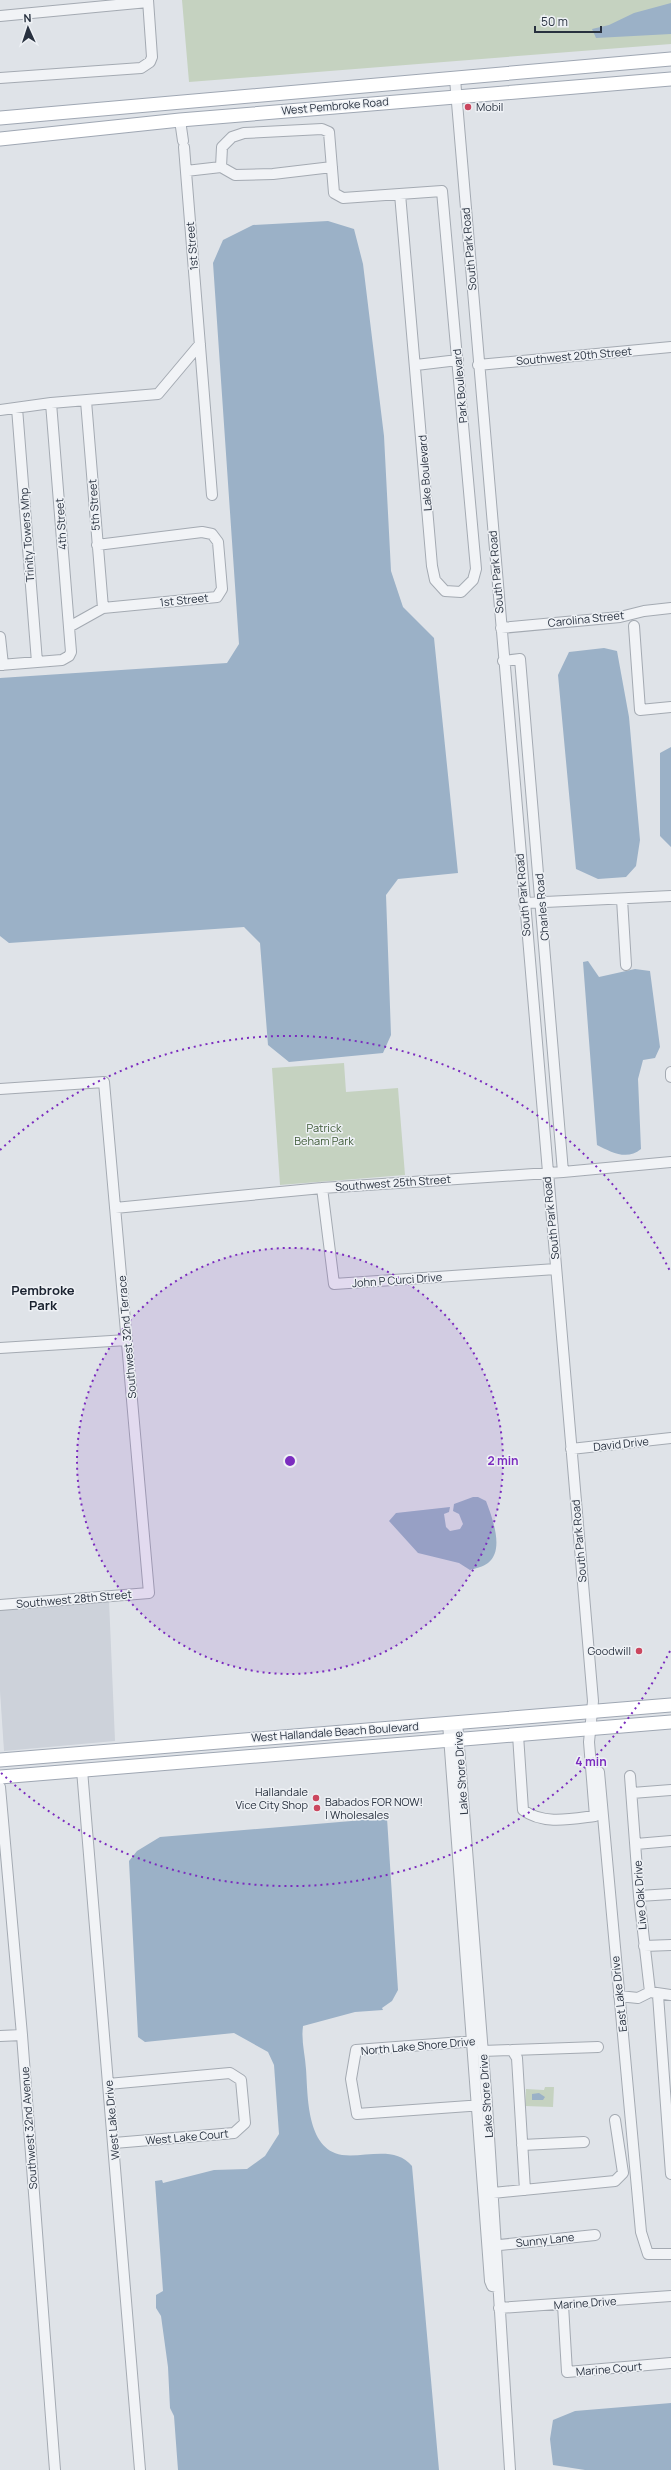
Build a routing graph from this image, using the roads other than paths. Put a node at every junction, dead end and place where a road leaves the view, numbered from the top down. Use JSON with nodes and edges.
{"nodes":[{"id":1,"x":148,"y":1,"type":"edge"},
{"id":2,"x":0,"y":16,"type":"edge"},
{"id":3,"x":671,"y":59,"type":"edge"},
{"id":4,"x":0,"y":78,"type":"edge"},
{"id":5,"x":455,"y":79,"type":"junction"},
{"id":6,"x":671,"y":79,"type":"edge"},
{"id":7,"x":457,"y":95,"type":"junction"},
{"id":8,"x":218,"y":99,"type":"junction"},
{"id":9,"x":92,"y":110,"type":"junction"},
{"id":10,"x":0,"y":118,"type":"edge"},
{"id":11,"x":180,"y":120,"type":"junction"},
{"id":12,"x":58,"y":133,"type":"junction"},
{"id":13,"x":0,"y":139,"type":"edge"},
{"id":14,"x":221,"y":167,"type":"junction"},
{"id":15,"x":332,"y":167,"type":"junction"},
{"id":16,"x":186,"y":171,"type":"junction"},
{"id":17,"x":400,"y":194,"type":"junction"},
{"id":18,"x":200,"y":344,"type":"junction"},
{"id":19,"x":671,"y":347,"type":"edge"},
{"id":20,"x":458,"y":360,"type":"junction"},
{"id":21,"x":416,"y":365,"type":"junction"},
{"id":22,"x":478,"y":365,"type":"junction"},
{"id":23,"x":86,"y":401,"type":"junction"},
{"id":24,"x":51,"y":403,"type":"junction"},
{"id":25,"x":17,"y":408,"type":"junction"},
{"id":26,"x":0,"y":410,"type":"edge"},
{"id":27,"x":212,"y":495,"type":"dead end"},
{"id":28,"x":97,"y":544,"type":"junction"},
{"id":29,"x":435,"y":580,"type":"joint"},
{"id":30,"x":103,"y":608,"type":"junction"},
{"id":31,"x":671,"y":608,"type":"edge"},
{"id":32,"x":634,"y":626,"type":"dead end"},
{"id":33,"x":69,"y":628,"type":"junction"},
{"id":34,"x":501,"y":628,"type":"junction"},
{"id":35,"x":0,"y":637,"type":"edge"},
{"id":36,"x":503,"y":661,"type":"junction"},
{"id":37,"x":37,"y":662,"type":"junction"},
{"id":38,"x":2,"y":665,"type":"edge"},
{"id":39,"x":671,"y":708,"type":"edge"},
{"id":40,"x":671,"y":896,"type":"edge"},
{"id":41,"x":622,"y":899,"type":"junction"},
{"id":42,"x":524,"y":903,"type":"junction"},
{"id":43,"x":542,"y":903,"type":"junction"},
{"id":44,"x":626,"y":966,"type":"dead end"},
{"id":45,"x":671,"y":1072,"type":"edge"},
{"id":46,"x":671,"y":1077,"type":"edge"},
{"id":47,"x":0,"y":1089,"type":"edge"},
{"id":48,"x":671,"y":1162,"type":"edge"},
{"id":49,"x":563,"y":1172,"type":"junction"},
{"id":50,"x":547,"y":1173,"type":"junction"},
{"id":51,"x":322,"y":1188,"type":"junction"},
{"id":52,"x":115,"y":1208,"type":"junction"},
{"id":53,"x":556,"y":1269,"type":"junction"},
{"id":54,"x":127,"y":1340,"type":"junction"},
{"id":55,"x":0,"y":1348,"type":"edge"},
{"id":56,"x":671,"y":1438,"type":"edge"},
{"id":57,"x":571,"y":1449,"type":"junction"},
{"id":58,"x":149,"y":1593,"type":"joint"},
{"id":59,"x":0,"y":1605,"type":"edge"},
{"id":60,"x":671,"y":1705,"type":"edge"},
{"id":61,"x":593,"y":1711,"type":"junction"},
{"id":62,"x":671,"y":1722,"type":"edge"},
{"id":63,"x":452,"y":1723,"type":"junction"},
{"id":64,"x":377,"y":1730,"type":"junction"},
{"id":65,"x":590,"y":1732,"type":"junction"},
{"id":66,"x":518,"y":1735,"type":"junction"},
{"id":67,"x":269,"y":1738,"type":"junction"},
{"id":68,"x":454,"y":1741,"type":"junction"},
{"id":69,"x":274,"y":1755,"type":"junction"},
{"id":70,"x":0,"y":1760,"type":"edge"},
{"id":71,"x":170,"y":1763,"type":"junction"},
{"id":72,"x":82,"y":1770,"type":"junction"},
{"id":73,"x":630,"y":1776,"type":"dead end"},
{"id":74,"x":0,"y":1777,"type":"edge"},
{"id":75,"x":0,"y":1787,"type":"edge"},
{"id":76,"x":671,"y":1790,"type":"edge"},
{"id":77,"x":632,"y":1793,"type":"junction"},
{"id":78,"x":671,"y":1841,"type":"edge"},
{"id":79,"x":636,"y":1844,"type":"junction"},
{"id":80,"x":671,"y":1894,"type":"edge"},
{"id":81,"x":638,"y":1896,"type":"junction"},
{"id":82,"x":671,"y":1945,"type":"edge"},
{"id":83,"x":644,"y":1946,"type":"junction"},
{"id":84,"x":654,"y":1993,"type":"junction"},
{"id":85,"x":671,"y":1995,"type":"edge"},
{"id":86,"x":619,"y":1996,"type":"junction"},
{"id":87,"x":22,"y":2034,"type":"junction"},
{"id":88,"x":0,"y":2036,"type":"edge"},
{"id":89,"x":478,"y":2044,"type":"junction"},
{"id":90,"x":598,"y":2047,"type":"dead end"},
{"id":91,"x":512,"y":2050,"type":"junction"},
{"id":92,"x":108,"y":2084,"type":"junction"},
{"id":93,"x":482,"y":2105,"type":"junction"},
{"id":94,"x":615,"y":2120,"type":"dead end"},
{"id":95,"x":584,"y":2142,"type":"dead end"},
{"id":96,"x":114,"y":2143,"type":"junction"},
{"id":97,"x":522,"y":2145,"type":"junction"},
{"id":98,"x":671,"y":2174,"type":"edge"},
{"id":99,"x":525,"y":2190,"type":"junction"},
{"id":100,"x":490,"y":2198,"type":"junction"},
{"id":101,"x":595,"y":2235,"type":"dead end"},
{"id":102,"x":492,"y":2246,"type":"junction"},
{"id":103,"x":671,"y":2254,"type":"edge"},
{"id":104,"x":671,"y":2296,"type":"edge"},
{"id":105,"x":563,"y":2305,"type":"junction"},
{"id":106,"x":499,"y":2308,"type":"junction"},
{"id":107,"x":671,"y":2364,"type":"edge"},
{"id":108,"x":54,"y":2470,"type":"edge"},
{"id":109,"x":140,"y":2470,"type":"edge"},
{"id":110,"x":510,"y":2470,"type":"edge"}],
"edges":[{"from":1,"to":2,"type":"street"},
{"from":1,"to":4,"type":"street"},
{"from":3,"to":5,"type":"main road","name":"West Pembroke Road"},
{"from":5,"to":7,"type":"street","name":"South Park Road"},
{"from":5,"to":8,"type":"main road","name":"West Pembroke Road"},
{"from":6,"to":7,"type":"main road","name":"West Pembroke Road"},
{"from":7,"to":11,"type":"main road","name":"West Pembroke Road"},
{"from":7,"to":22,"type":"street","name":"South Park Road"},
{"from":8,"to":9,"type":"main road","name":"West Pembroke Road"},
{"from":8,"to":11,"type":"main road"},
{"from":9,"to":10,"type":"main road","name":"West Pembroke Road"},
{"from":9,"to":12,"type":"main road"},
{"from":11,"to":12,"type":"main road","name":"West Pembroke Road"},
{"from":11,"to":16,"type":"street","name":"1st Street"},
{"from":12,"to":13,"type":"main road","name":"West Pembroke Road"},
{"from":14,"to":15,"type":"street"},
{"from":14,"to":15,"type":"street"},
{"from":14,"to":16,"type":"street"},
{"from":15,"to":17,"type":"street"},
{"from":16,"to":18,"type":"street","name":"1st Street"},
{"from":17,"to":20,"type":"street","name":"Park Boulevard"},
{"from":17,"to":21,"type":"street","name":"Lake Boulevard"},
{"from":18,"to":23,"type":"street"},
{"from":18,"to":27,"type":"street","name":"1st Street"},
{"from":19,"to":22,"type":"street","name":"Southwest 20th Street"},
{"from":20,"to":21,"type":"street"},
{"from":20,"to":29,"type":"street","name":"Park Boulevard"},
{"from":21,"to":29,"type":"street","name":"Lake Boulevard"},
{"from":22,"to":34,"type":"street","name":"South Park Road"},
{"from":23,"to":24,"type":"street"},
{"from":23,"to":28,"type":"street","name":"5th Street"},
{"from":24,"to":25,"type":"street"},
{"from":24,"to":33,"type":"street","name":"4th Street"},
{"from":25,"to":26,"type":"street"},
{"from":25,"to":37,"type":"street","name":"Trinity Towers Mhp"},
{"from":28,"to":30,"type":"street","name":"5th Street"},
{"from":28,"to":30,"type":"street","name":"1st Street"},
{"from":30,"to":33,"type":"street","name":"1st Street"},
{"from":31,"to":34,"type":"street","name":"Carolina Street"},
{"from":32,"to":39,"type":"street"},
{"from":33,"to":37,"type":"street","name":"4th Street"},
{"from":34,"to":36,"type":"street","name":"South Park Road"},
{"from":35,"to":38,"type":"street"},
{"from":36,"to":42,"type":"street","name":"South Park Road"},
{"from":36,"to":43,"type":"street","name":"Charles Road"},
{"from":37,"to":38,"type":"street"},
{"from":40,"to":41,"type":"street"},
{"from":41,"to":43,"type":"street"},
{"from":41,"to":44,"type":"street"},
{"from":42,"to":43,"type":"street"},
{"from":42,"to":50,"type":"street","name":"South Park Road"},
{"from":43,"to":49,"type":"street","name":"Charles Road"},
{"from":45,"to":46,"type":"street"},
{"from":47,"to":52,"type":"street","name":"Southwest 32nd Terrace"},
{"from":48,"to":49,"type":"street","name":"Southwest 25th Street"},
{"from":49,"to":50,"type":"street","name":"Southwest 25th Street"},
{"from":50,"to":51,"type":"street","name":"Southwest 25th Street"},
{"from":50,"to":53,"type":"street","name":"South Park Road"},
{"from":51,"to":52,"type":"street","name":"Southwest 25th Street"},
{"from":51,"to":53,"type":"street","name":"John P Curci Drive"},
{"from":52,"to":54,"type":"street","name":"Southwest 32nd Terrace"},
{"from":53,"to":57,"type":"street","name":"South Park Road"},
{"from":54,"to":55,"type":"street"},
{"from":54,"to":58,"type":"street","name":"Southwest 32nd Terrace"},
{"from":56,"to":57,"type":"street","name":"David Drive"},
{"from":57,"to":61,"type":"street","name":"South Park Road"},
{"from":58,"to":59,"type":"street","name":"Southwest 28th Street"},
{"from":60,"to":61,"type":"main road","name":"West Hallandale Beach Boulevard"},
{"from":61,"to":63,"type":"main road","name":"West Hallandale Beach Boulevard"},
{"from":61,"to":65,"type":"street"},
{"from":62,"to":65,"type":"main road","name":"West Hallandale Beach Boulevard"},
{"from":63,"to":64,"type":"main road","name":"West Hallandale Beach Boulevard"},
{"from":63,"to":68,"type":"street","name":"Lake Shore Drive"},
{"from":64,"to":67,"type":"main road","name":"West Hallandale Beach Boulevard"},
{"from":64,"to":69,"type":"main road"},
{"from":65,"to":66,"type":"main road","name":"West Hallandale Beach Boulevard"},
{"from":65,"to":66,"type":"street"},
{"from":65,"to":86,"type":"street","name":"East Lake Drive"},
{"from":66,"to":68,"type":"main road","name":"West Hallandale Beach Boulevard"},
{"from":67,"to":70,"type":"main road","name":"West Hallandale Beach Boulevard"},
{"from":67,"to":71,"type":"main road"},
{"from":68,"to":69,"type":"main road","name":"West Hallandale Beach Boulevard"},
{"from":68,"to":89,"type":"street","name":"Lake Shore Drive"},
{"from":69,"to":71,"type":"main road","name":"West Hallandale Beach Boulevard"},
{"from":71,"to":72,"type":"main road","name":"West Hallandale Beach Boulevard"},
{"from":72,"to":74,"type":"main road","name":"West Hallandale Beach Boulevard"},
{"from":72,"to":92,"type":"street","name":"West Lake Drive"},
{"from":73,"to":77,"type":"street","name":"Live Oak Drive"},
{"from":75,"to":87,"type":"street","name":"Southwest 32nd Avenue"},
{"from":76,"to":77,"type":"street"},
{"from":77,"to":79,"type":"street","name":"Live Oak Drive"},
{"from":78,"to":79,"type":"street"},
{"from":79,"to":81,"type":"street","name":"Live Oak Drive"},
{"from":80,"to":81,"type":"street"},
{"from":81,"to":83,"type":"street","name":"Live Oak Drive"},
{"from":82,"to":83,"type":"street"},
{"from":83,"to":84,"type":"street","name":"Live Oak Drive"},
{"from":84,"to":85,"type":"street"},
{"from":84,"to":86,"type":"street"},
{"from":84,"to":98,"type":"street","name":"Live Oak Drive"},
{"from":86,"to":103,"type":"street","name":"East Lake Drive"},
{"from":87,"to":88,"type":"street"},
{"from":87,"to":108,"type":"street","name":"Southwest 32nd Avenue"},
{"from":89,"to":91,"type":"street"},
{"from":89,"to":93,"type":"street","name":"Lake Shore Drive"},
{"from":89,"to":93,"type":"street","name":"Lake Shore Drive"},
{"from":89,"to":93,"type":"street","name":"North Lake Shore Drive"},
{"from":90,"to":91,"type":"street"},
{"from":91,"to":97,"type":"street"},
{"from":92,"to":96,"type":"street","name":"West Lake Drive"},
{"from":92,"to":96,"type":"street","name":"West Lake Court"},
{"from":93,"to":100,"type":"street"},
{"from":94,"to":99,"type":"street"},
{"from":95,"to":97,"type":"street"},
{"from":96,"to":109,"type":"street","name":"West Lake Drive"},
{"from":97,"to":99,"type":"street"},
{"from":99,"to":100,"type":"street"},
{"from":100,"to":102,"type":"street"},
{"from":101,"to":102,"type":"street","name":"Sunny Lane"},
{"from":102,"to":106,"type":"street"},
{"from":104,"to":105,"type":"street","name":"Marine Drive"},
{"from":105,"to":106,"type":"street","name":"Marine Drive"},
{"from":105,"to":107,"type":"street","name":"Marine Court"},
{"from":106,"to":110,"type":"street"}]}
